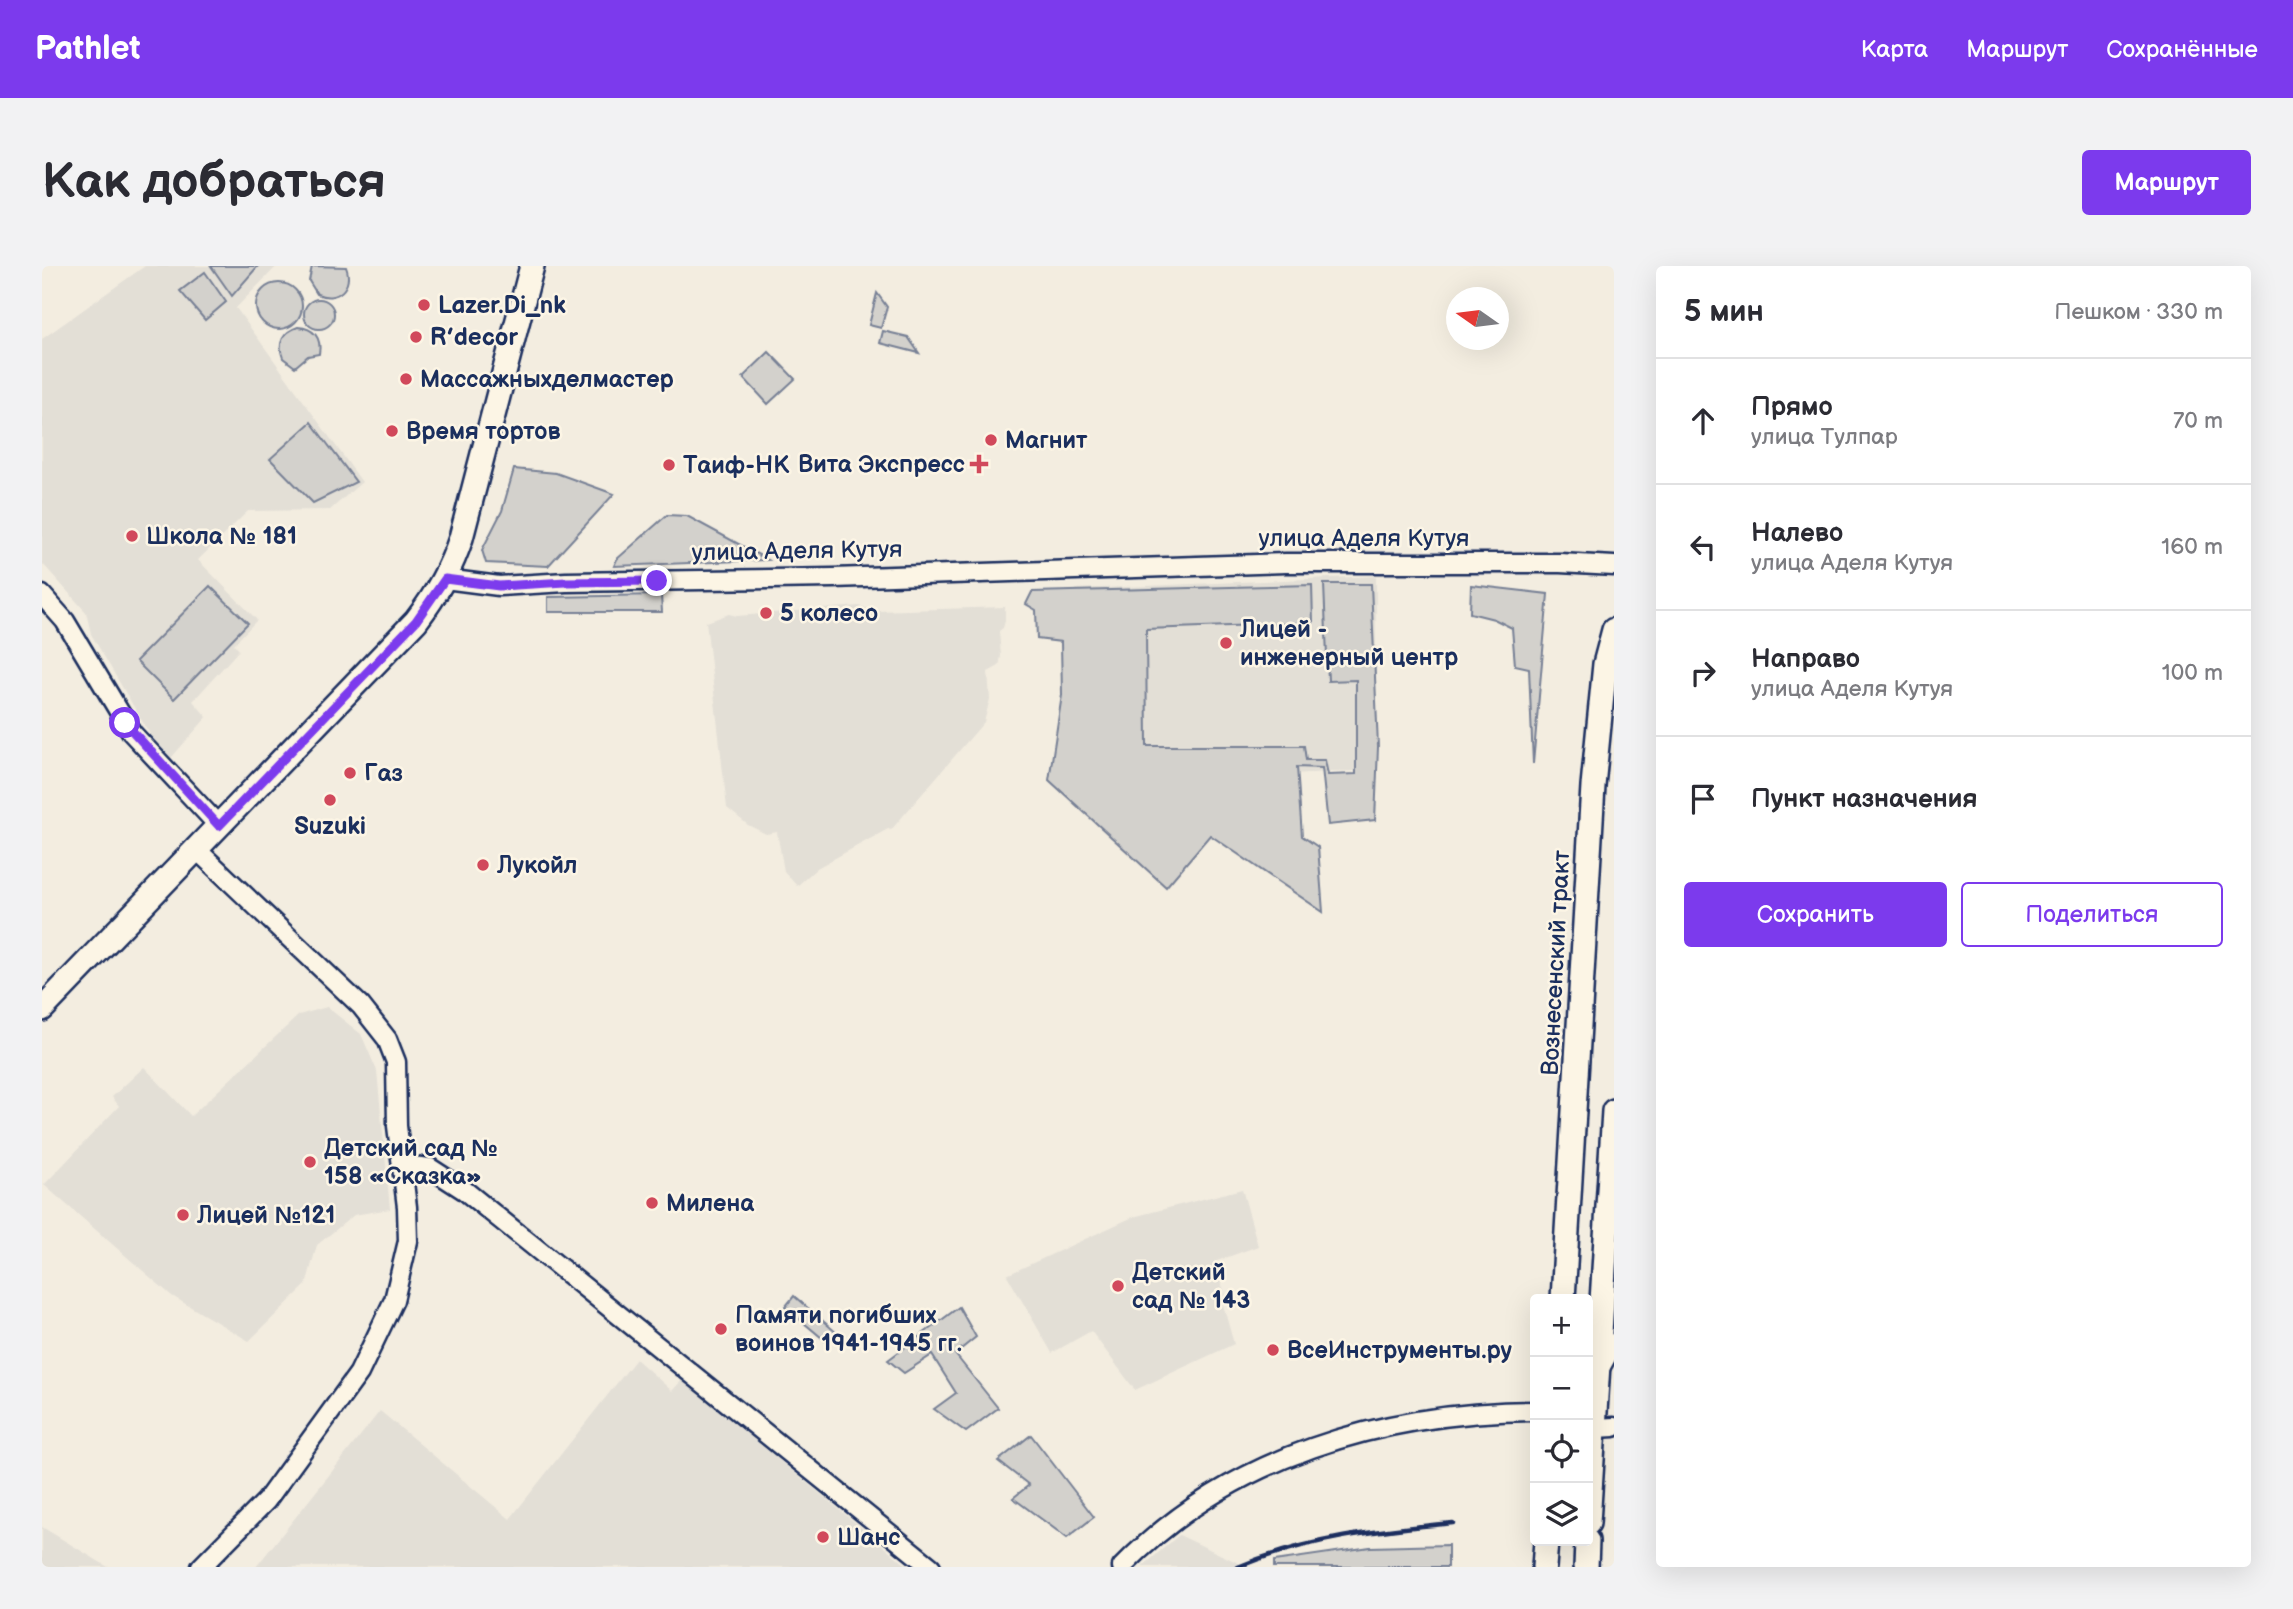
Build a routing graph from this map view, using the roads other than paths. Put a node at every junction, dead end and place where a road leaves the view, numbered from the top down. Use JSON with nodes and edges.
{"nodes":[{"id":1,"x":532,"y":266,"type":"edge"},
{"id":2,"x":1614,"y":566,"type":"edge"},
{"id":3,"x":445,"y":579,"type":"junction"},
{"id":4,"x":42,"y":596,"type":"edge"},
{"id":5,"x":1614,"y":630,"type":"edge"},
{"id":6,"x":219,"y":826,"type":"junction"},
{"id":7,"x":196,"y":849,"type":"junction"},
{"id":8,"x":42,"y":1009,"type":"edge"},
{"id":9,"x":1614,"y":1111,"type":"edge"},
{"id":10,"x":402,"y":1165,"type":"junction"},
{"id":11,"x":1563,"y":1294,"type":"edge"},
{"id":12,"x":1614,"y":1343,"type":"edge"},
{"id":13,"x":1597,"y":1374,"type":"junction"},
{"id":14,"x":1530,"y":1411,"type":"edge"},
{"id":15,"x":1605,"y":1427,"type":"edge"},
{"id":16,"x":1593,"y":1495,"type":"edge"},
{"id":17,"x":1546,"y":1546,"type":"edge"},
{"id":18,"x":1587,"y":1546,"type":"edge"},
{"id":19,"x":1590,"y":1546,"type":"edge"},
{"id":20,"x":201,"y":1567,"type":"edge"},
{"id":21,"x":930,"y":1567,"type":"edge"},
{"id":22,"x":1122,"y":1567,"type":"edge"},
{"id":23,"x":1544,"y":1567,"type":"edge"},
{"id":24,"x":1586,"y":1567,"type":"edge"},
{"id":25,"x":1593,"y":1567,"type":"edge"}],
"edges":[{"from":1,"to":3,"type":"main road"},
{"from":2,"to":3,"type":"street","name":"улица Аделя Кутуя"},
{"from":3,"to":6,"type":"main road"},
{"from":4,"to":6,"type":"street"},
{"from":5,"to":11,"type":"main road","name":"Вознесенский тракт"},
{"from":6,"to":7,"type":"main road"},
{"from":7,"to":8,"type":"main road"},
{"from":7,"to":10,"type":"street"},
{"from":9,"to":13,"type":"main road"},
{"from":10,"to":20,"type":"street"},
{"from":10,"to":21,"type":"street"},
{"from":12,"to":13,"type":"street"},
{"from":13,"to":15,"type":"main road"},
{"from":14,"to":22,"type":"street"},
{"from":15,"to":16,"type":"main road"},
{"from":17,"to":23,"type":"main road"},
{"from":18,"to":24,"type":"main road"},
{"from":19,"to":25,"type":"street"}]}
